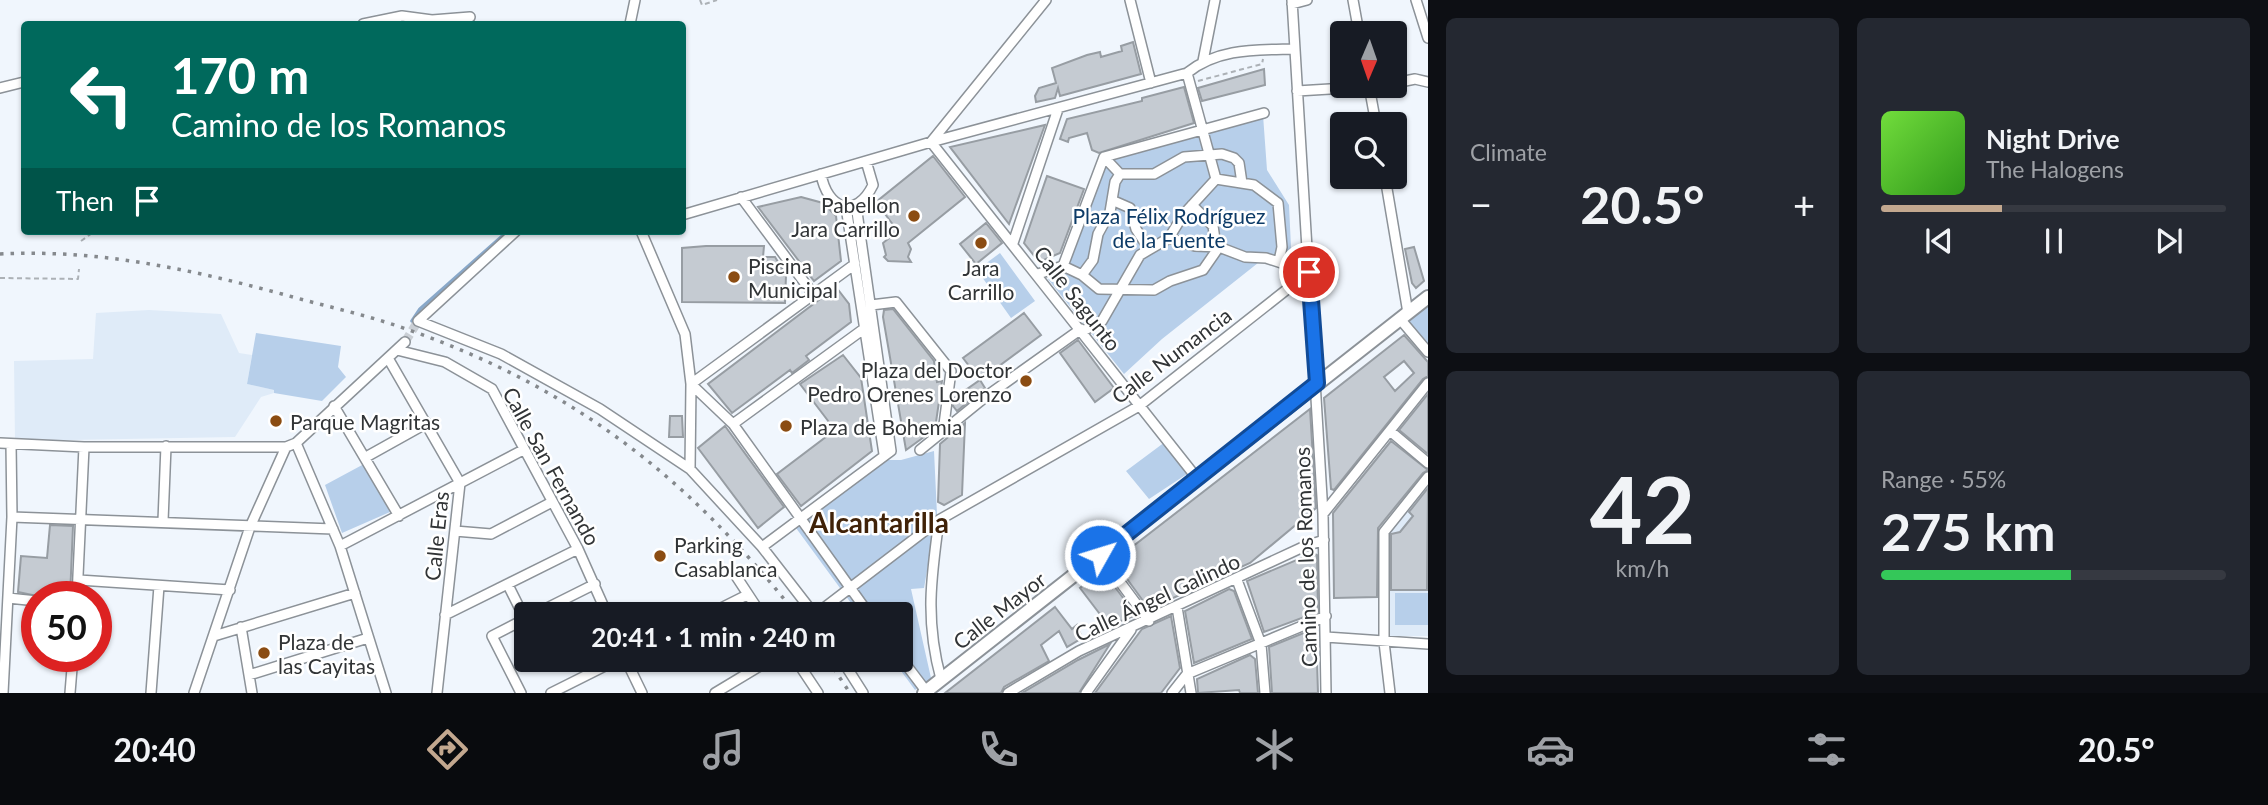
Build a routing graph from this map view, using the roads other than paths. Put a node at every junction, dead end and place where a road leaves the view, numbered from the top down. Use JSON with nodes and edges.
{"nodes":[{"id":1,"x":635,"y":0,"type":"edge"},
{"id":2,"x":1046,"y":0,"type":"edge"},
{"id":3,"x":1130,"y":0,"type":"edge"},
{"id":4,"x":1215,"y":0,"type":"edge"},
{"id":5,"x":1307,"y":0,"type":"edge"},
{"id":6,"x":1353,"y":0,"type":"edge"},
{"id":7,"x":1416,"y":0,"type":"edge"},
{"id":8,"x":1292,"y":2,"type":"edge"},
{"id":9,"x":470,"y":17,"type":"dead end"},
{"id":10,"x":378,"y":21,"type":"edge"},
{"id":11,"x":631,"y":21,"type":"edge"},
{"id":12,"x":1357,"y":21,"type":"edge"},
{"id":13,"x":1428,"y":38,"type":"edge"},
{"id":14,"x":1294,"y":49,"type":"junction"},
{"id":15,"x":1203,"y":61,"type":"junction"},
{"id":16,"x":1187,"y":74,"type":"junction"},
{"id":17,"x":1407,"y":81,"type":"edge"},
{"id":18,"x":1428,"y":82,"type":"edge"},
{"id":19,"x":21,"y":83,"type":"edge"},
{"id":20,"x":1151,"y":83,"type":"junction"},
{"id":21,"x":0,"y":88,"type":"edge"},
{"id":22,"x":1330,"y":89,"type":"edge"},
{"id":23,"x":1297,"y":91,"type":"junction"},
{"id":24,"x":1058,"y":108,"type":"junction"},
{"id":25,"x":1264,"y":113,"type":"dead end"},
{"id":26,"x":1204,"y":130,"type":"junction"},
{"id":27,"x":931,"y":142,"type":"junction"},
{"id":28,"x":1209,"y":155,"type":"junction"},
{"id":29,"x":1104,"y":157,"type":"junction"},
{"id":30,"x":866,"y":161,"type":"junction"},
{"id":31,"x":821,"y":174,"type":"junction"},
{"id":32,"x":1120,"y":174,"type":"junction"},
{"id":33,"x":1216,"y":179,"type":"junction"},
{"id":34,"x":1242,"y":183,"type":"junction"},
{"id":35,"x":1387,"y":189,"type":"edge"},
{"id":36,"x":741,"y":197,"type":"junction"},
{"id":37,"x":1114,"y":201,"type":"junction"},
{"id":38,"x":1192,"y":205,"type":"junction"},
{"id":39,"x":851,"y":206,"type":"junction"},
{"id":40,"x":686,"y":214,"type":"edge"},
{"id":41,"x":512,"y":235,"type":"edge"},
{"id":42,"x":643,"y":235,"type":"edge"},
{"id":43,"x":1169,"y":238,"type":"junction"},
{"id":44,"x":1013,"y":243,"type":"junction"},
{"id":45,"x":1217,"y":247,"type":"junction"},
{"id":46,"x":1149,"y":250,"type":"junction"},
{"id":47,"x":1279,"y":261,"type":"junction"},
{"id":48,"x":855,"y":264,"type":"junction"},
{"id":49,"x":1063,"y":267,"type":"junction"},
{"id":50,"x":1309,"y":272,"type":"junction"},
{"id":51,"x":1038,"y":274,"type":"junction"},
{"id":52,"x":1082,"y":275,"type":"junction"},
{"id":53,"x":1120,"y":288,"type":"junction"},
{"id":54,"x":813,"y":294,"type":"junction"},
{"id":55,"x":1428,"y":297,"type":"edge"},
{"id":56,"x":871,"y":305,"type":"junction"},
{"id":57,"x":1404,"y":316,"type":"junction"},
{"id":58,"x":865,"y":328,"type":"junction"},
{"id":59,"x":1082,"y":330,"type":"junction"},
{"id":60,"x":405,"y":342,"type":"tunnel mouth"},
{"id":61,"x":397,"y":350,"type":"junction"},
{"id":62,"x":1428,"y":352,"type":"edge"},
{"id":63,"x":388,"y":358,"type":"junction"},
{"id":64,"x":1317,"y":383,"type":"junction"},
{"id":65,"x":1428,"y":383,"type":"edge"},
{"id":66,"x":691,"y":384,"type":"junction"},
{"id":67,"x":334,"y":406,"type":"junction"},
{"id":68,"x":1139,"y":406,"type":"junction"},
{"id":69,"x":427,"y":423,"type":"junction"},
{"id":70,"x":733,"y":424,"type":"junction"},
{"id":71,"x":943,"y":432,"type":"junction"},
{"id":72,"x":1390,"y":432,"type":"junction"},
{"id":73,"x":0,"y":443,"type":"edge"},
{"id":74,"x":296,"y":443,"type":"junction"},
{"id":75,"x":11,"y":444,"type":"junction"},
{"id":76,"x":166,"y":446,"type":"junction"},
{"id":77,"x":84,"y":447,"type":"junction"},
{"id":78,"x":286,"y":447,"type":"junction"},
{"id":79,"x":523,"y":450,"type":"junction"},
{"id":80,"x":920,"y":450,"type":"dead end"},
{"id":81,"x":888,"y":453,"type":"junction"},
{"id":82,"x":366,"y":457,"type":"junction"},
{"id":83,"x":1428,"y":463,"type":"edge"},
{"id":84,"x":690,"y":469,"type":"junction"},
{"id":85,"x":1196,"y":477,"type":"junction"},
{"id":86,"x":1428,"y":477,"type":"edge"},
{"id":87,"x":460,"y":483,"type":"junction"},
{"id":88,"x":552,"y":502,"type":"junction"},
{"id":89,"x":1323,"y":513,"type":"junction"},
{"id":90,"x":399,"y":516,"type":"junction"},
{"id":91,"x":12,"y":517,"type":"junction"},
{"id":92,"x":803,"y":518,"type":"junction"},
{"id":93,"x":80,"y":519,"type":"junction"},
{"id":94,"x":939,"y":520,"type":"junction"},
{"id":95,"x":163,"y":521,"type":"junction"},
{"id":96,"x":250,"y":527,"type":"junction"},
{"id":97,"x":333,"y":530,"type":"junction"},
{"id":98,"x":455,"y":531,"type":"junction"},
{"id":99,"x":1324,"y":540,"type":"junction"},
{"id":100,"x":340,"y":546,"type":"junction"},
{"id":101,"x":762,"y":547,"type":"junction"},
{"id":102,"x":578,"y":549,"type":"junction"},
{"id":103,"x":1100,"y":555,"type":"junction"},
{"id":104,"x":732,"y":570,"type":"dead end"},
{"id":105,"x":79,"y":580,"type":"joint"},
{"id":106,"x":1237,"y":580,"type":"junction"},
{"id":107,"x":508,"y":584,"type":"junction"},
{"id":108,"x":595,"y":584,"type":"junction"},
{"id":109,"x":159,"y":586,"type":"junction"},
{"id":110,"x":849,"y":588,"type":"junction"},
{"id":111,"x":230,"y":590,"type":"junction"},
{"id":112,"x":355,"y":593,"type":"junction"},
{"id":113,"x":747,"y":595,"type":"junction"},
{"id":114,"x":8,"y":598,"type":"junction"},
{"id":115,"x":21,"y":599,"type":"edge"},
{"id":116,"x":517,"y":602,"type":"edge"},
{"id":117,"x":559,"y":602,"type":"edge"},
{"id":118,"x":602,"y":602,"type":"edge"},
{"id":119,"x":733,"y":602,"type":"edge"},
{"id":120,"x":752,"y":602,"type":"edge"},
{"id":121,"x":806,"y":602,"type":"edge"},
{"id":122,"x":831,"y":602,"type":"edge"},
{"id":123,"x":860,"y":602,"type":"edge"},
{"id":124,"x":1177,"y":607,"type":"junction"},
{"id":125,"x":445,"y":615,"type":"junction"},
{"id":126,"x":1326,"y":616,"type":"junction"},
{"id":127,"x":1149,"y":621,"type":"junction"},
{"id":128,"x":514,"y":625,"type":"edge"},
{"id":129,"x":241,"y":627,"type":"junction"},
{"id":130,"x":1132,"y":629,"type":"junction"},
{"id":131,"x":214,"y":636,"type":"junction"},
{"id":132,"x":1326,"y":637,"type":"junction"},
{"id":133,"x":368,"y":638,"type":"junction"},
{"id":134,"x":1384,"y":642,"type":"junction"},
{"id":135,"x":1261,"y":644,"type":"junction"},
{"id":136,"x":1428,"y":644,"type":"edge"},
{"id":137,"x":72,"y":672,"type":"edge"},
{"id":138,"x":593,"y":672,"type":"edge"},
{"id":139,"x":632,"y":672,"type":"edge"},
{"id":140,"x":750,"y":672,"type":"edge"},
{"id":141,"x":804,"y":672,"type":"edge"},
{"id":142,"x":850,"y":672,"type":"edge"},
{"id":143,"x":911,"y":672,"type":"edge"},
{"id":144,"x":1187,"y":674,"type":"junction"},
{"id":145,"x":249,"y":675,"type":"junction"},
{"id":146,"x":942,"y":679,"type":"junction"},
{"id":147,"x":925,"y":692,"type":"edge"},
{"id":148,"x":3,"y":693,"type":"edge"},
{"id":149,"x":70,"y":693,"type":"edge"},
{"id":150,"x":151,"y":693,"type":"edge"},
{"id":151,"x":194,"y":693,"type":"edge"},
{"id":152,"x":252,"y":693,"type":"edge"},
{"id":153,"x":386,"y":693,"type":"edge"},
{"id":154,"x":437,"y":693,"type":"edge"},
{"id":155,"x":522,"y":693,"type":"edge"},
{"id":156,"x":551,"y":693,"type":"edge"},
{"id":157,"x":642,"y":693,"type":"edge"},
{"id":158,"x":715,"y":693,"type":"edge"},
{"id":159,"x":818,"y":693,"type":"edge"},
{"id":160,"x":863,"y":693,"type":"edge"},
{"id":161,"x":1008,"y":693,"type":"edge"},
{"id":162,"x":1086,"y":693,"type":"edge"},
{"id":163,"x":1172,"y":693,"type":"edge"},
{"id":164,"x":1191,"y":693,"type":"edge"},
{"id":165,"x":1265,"y":693,"type":"edge"},
{"id":166,"x":1326,"y":693,"type":"edge"},
{"id":167,"x":1390,"y":693,"type":"edge"}],
"edges":[{"from":1,"to":11,"type":"street"},
{"from":2,"to":27,"type":"street"},
{"from":3,"to":20,"type":"street"},
{"from":4,"to":15,"type":"street"},
{"from":5,"to":8,"type":"street"},
{"from":6,"to":12,"type":"street"},
{"from":7,"to":13,"type":"street"},
{"from":8,"to":14,"type":"street","name":"Camino de los Romanos"},
{"from":9,"to":10,"type":"street"},
{"from":14,"to":15,"type":"street"},
{"from":14,"to":23,"type":"street","name":"Camino de los Romanos"},
{"from":15,"to":16,"type":"street"},
{"from":16,"to":20,"type":"street"},
{"from":16,"to":26,"type":"street"},
{"from":17,"to":18,"type":"street"},
{"from":19,"to":21,"type":"street"},
{"from":20,"to":24,"type":"street"},
{"from":22,"to":23,"type":"street"},
{"from":23,"to":50,"type":"street","name":"Camino de los Romanos"},
{"from":24,"to":27,"type":"street"},
{"from":24,"to":44,"type":"street"},
{"from":25,"to":26,"type":"street"},
{"from":26,"to":28,"type":"street"},
{"from":26,"to":29,"type":"street"},
{"from":27,"to":30,"type":"street"},
{"from":27,"to":44,"type":"street","name":"Calle Sagunto"},
{"from":28,"to":32,"type":"street"},
{"from":28,"to":33,"type":"street"},
{"from":28,"to":34,"type":"street"},
{"from":29,"to":32,"type":"street"},
{"from":29,"to":49,"type":"street"},
{"from":30,"to":31,"type":"street"},
{"from":30,"to":39,"type":"street"},
{"from":31,"to":36,"type":"street"},
{"from":31,"to":39,"type":"street"},
{"from":32,"to":37,"type":"street"},
{"from":33,"to":34,"type":"street"},
{"from":33,"to":38,"type":"street"},
{"from":34,"to":47,"type":"street"},
{"from":35,"to":57,"type":"street"},
{"from":36,"to":40,"type":"street"},
{"from":36,"to":54,"type":"street"},
{"from":37,"to":46,"type":"street"},
{"from":37,"to":52,"type":"street"},
{"from":38,"to":43,"type":"street"},
{"from":38,"to":45,"type":"street"},
{"from":39,"to":48,"type":"street"},
{"from":39,"to":56,"type":"street"},
{"from":41,"to":84,"type":"street"},
{"from":42,"to":66,"type":"street"},
{"from":43,"to":45,"type":"street"},
{"from":43,"to":46,"type":"street"},
{"from":44,"to":51,"type":"street","name":"Calle Sagunto"},
{"from":45,"to":47,"type":"street"},
{"from":45,"to":53,"type":"street"},
{"from":46,"to":53,"type":"street"},
{"from":47,"to":50,"type":"street"},
{"from":48,"to":54,"type":"street"},
{"from":48,"to":58,"type":"street"},
{"from":49,"to":51,"type":"street"},
{"from":49,"to":52,"type":"street"},
{"from":50,"to":64,"type":"street","name":"Camino de los Romanos"},
{"from":50,"to":68,"type":"street","name":"Calle Numancia"},
{"from":51,"to":59,"type":"street","name":"Calle Sagunto"},
{"from":52,"to":53,"type":"street"},
{"from":53,"to":59,"type":"street"},
{"from":54,"to":66,"type":"street"},
{"from":55,"to":57,"type":"main road","name":"Calle Mayor"},
{"from":56,"to":71,"type":"street"},
{"from":56,"to":81,"type":"street"},
{"from":57,"to":62,"type":"street"},
{"from":57,"to":64,"type":"main road","name":"Calle Mayor"},
{"from":58,"to":70,"type":"street"},
{"from":58,"to":81,"type":"street"},
{"from":59,"to":68,"type":"street","name":"Calle Sagunto"},
{"from":59,"to":71,"type":"street"},
{"from":60,"to":61,"type":"street"},
{"from":61,"to":63,"type":"street"},
{"from":61,"to":79,"type":"street","name":"Calle San Fernando"},
{"from":63,"to":67,"type":"street"},
{"from":63,"to":69,"type":"street","name":"Calle Eras"},
{"from":64,"to":85,"type":"main road","name":"Calle Mayor"},
{"from":64,"to":89,"type":"street","name":"Camino de los Romanos"},
{"from":65,"to":72,"type":"street"},
{"from":66,"to":70,"type":"street"},
{"from":66,"to":84,"type":"street"},
{"from":67,"to":74,"type":"street"},
{"from":67,"to":82,"type":"street"},
{"from":68,"to":85,"type":"street","name":"Calle Sagunto"},
{"from":68,"to":94,"type":"street","name":"Calle Numancia"},
{"from":69,"to":82,"type":"street"},
{"from":69,"to":87,"type":"street","name":"Calle Eras"},
{"from":70,"to":92,"type":"street"},
{"from":71,"to":80,"type":"street"},
{"from":72,"to":83,"type":"street"},
{"from":72,"to":89,"type":"street"},
{"from":73,"to":75,"type":"street"},
{"from":74,"to":78,"type":"street"},
{"from":74,"to":97,"type":"street"},
{"from":75,"to":77,"type":"street"},
{"from":75,"to":91,"type":"street"},
{"from":76,"to":77,"type":"street"},
{"from":76,"to":78,"type":"street"},
{"from":76,"to":95,"type":"street"},
{"from":77,"to":93,"type":"street"},
{"from":78,"to":96,"type":"street"},
{"from":79,"to":87,"type":"street"},
{"from":79,"to":88,"type":"street","name":"Calle San Fernando"},
{"from":81,"to":92,"type":"street"},
{"from":82,"to":90,"type":"street"},
{"from":84,"to":101,"type":"street"},
{"from":85,"to":103,"type":"main road","name":"Calle Mayor"},
{"from":86,"to":134,"type":"street"},
{"from":87,"to":90,"type":"street"},
{"from":87,"to":98,"type":"street","name":"Calle Eras"},
{"from":88,"to":98,"type":"street"},
{"from":88,"to":102,"type":"street","name":"Calle San Fernando"},
{"from":89,"to":99,"type":"street","name":"Camino de los Romanos"},
{"from":90,"to":100,"type":"street"},
{"from":91,"to":93,"type":"street"},
{"from":91,"to":114,"type":"street"},
{"from":92,"to":101,"type":"street"},
{"from":92,"to":110,"type":"street"},
{"from":93,"to":95,"type":"street"},
{"from":93,"to":105,"type":"street"},
{"from":94,"to":110,"type":"street","name":"Calle Numancia"},
{"from":94,"to":146,"type":"street"},
{"from":95,"to":96,"type":"street"},
{"from":96,"to":97,"type":"street"},
{"from":96,"to":111,"type":"street"},
{"from":97,"to":100,"type":"street"},
{"from":98,"to":125,"type":"street","name":"Calle Eras"},
{"from":99,"to":106,"type":"street","name":"Calle Ángel Galindo"},
{"from":99,"to":126,"type":"street","name":"Camino de los Romanos"},
{"from":100,"to":112,"type":"street"},
{"from":101,"to":121,"type":"street"},
{"from":102,"to":107,"type":"street"},
{"from":102,"to":108,"type":"street","name":"Calle San Fernando"},
{"from":103,"to":127,"type":"street"},
{"from":103,"to":146,"type":"main road","name":"Calle Mayor"},
{"from":104,"to":113,"type":"street"},
{"from":105,"to":109,"type":"street"},
{"from":106,"to":124,"type":"street","name":"Calle Ángel Galindo"},
{"from":106,"to":135,"type":"street"},
{"from":107,"to":116,"type":"street"},
{"from":107,"to":125,"type":"street"},
{"from":108,"to":117,"type":"street"},
{"from":108,"to":118,"type":"street","name":"Calle San Fernando"},
{"from":109,"to":111,"type":"street"},
{"from":109,"to":150,"type":"street"},
{"from":110,"to":122,"type":"street","name":"Calle Numancia"},
{"from":110,"to":123,"type":"street"},
{"from":111,"to":131,"type":"street"},
{"from":112,"to":129,"type":"street"},
{"from":112,"to":133,"type":"street"},
{"from":113,"to":119,"type":"street"},
{"from":113,"to":120,"type":"street"},
{"from":114,"to":115,"type":"street"},
{"from":114,"to":148,"type":"street"},
{"from":124,"to":127,"type":"street","name":"Calle Ángel Galindo"},
{"from":124,"to":144,"type":"street"},
{"from":125,"to":154,"type":"street","name":"Calle Eras"},
{"from":126,"to":132,"type":"street","name":"Camino de los Romanos"},
{"from":126,"to":135,"type":"street"},
{"from":127,"to":130,"type":"street","name":"Calle Ángel Galindo"},
{"from":128,"to":155,"type":"street"},
{"from":129,"to":131,"type":"street"},
{"from":129,"to":145,"type":"street"},
{"from":130,"to":161,"type":"street","name":"Calle Ángel Galindo"},
{"from":130,"to":162,"type":"street"},
{"from":131,"to":151,"type":"street"},
{"from":132,"to":134,"type":"street"},
{"from":132,"to":166,"type":"street","name":"Camino de los Romanos"},
{"from":133,"to":145,"type":"street"},
{"from":133,"to":153,"type":"street"},
{"from":134,"to":136,"type":"street"},
{"from":134,"to":167,"type":"street"},
{"from":135,"to":144,"type":"street"},
{"from":135,"to":165,"type":"street"},
{"from":137,"to":149,"type":"street"},
{"from":138,"to":156,"type":"street"},
{"from":139,"to":157,"type":"street"},
{"from":140,"to":158,"type":"street"},
{"from":141,"to":159,"type":"street"},
{"from":142,"to":160,"type":"street"},
{"from":143,"to":147,"type":"street"},
{"from":144,"to":163,"type":"street"},
{"from":144,"to":164,"type":"street"},
{"from":145,"to":152,"type":"street"},
{"from":146,"to":147,"type":"main road","name":"Calle Mayor"}]}
